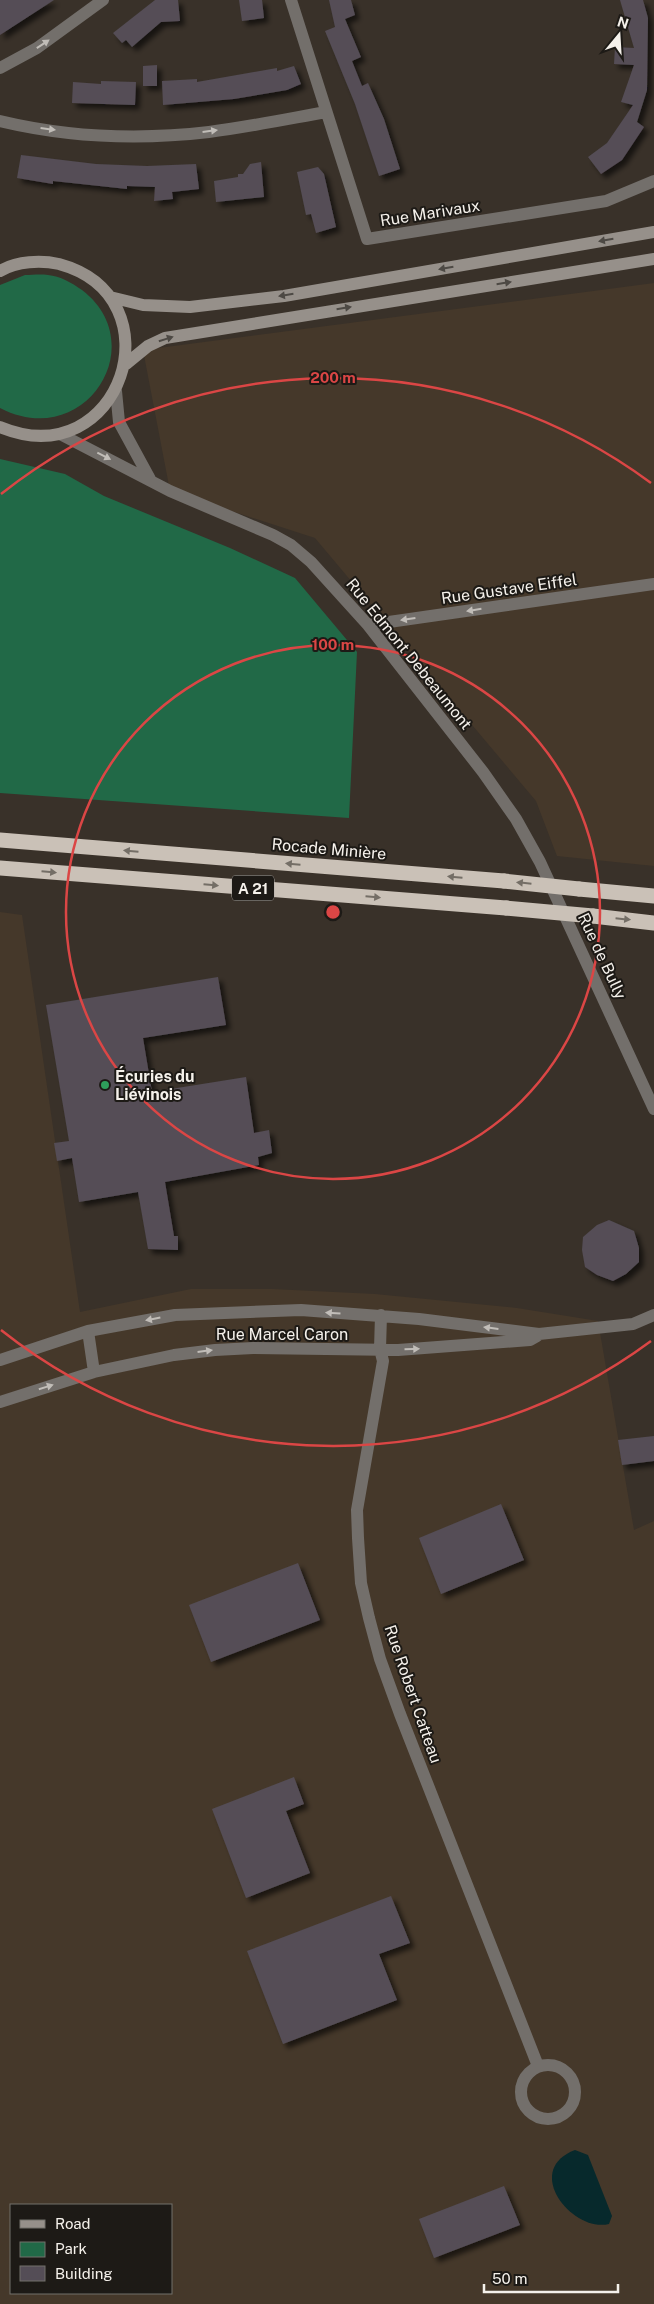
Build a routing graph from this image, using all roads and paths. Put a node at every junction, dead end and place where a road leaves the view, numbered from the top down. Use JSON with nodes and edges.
{"nodes":[{"id":1,"x":103,"y":0,"type":"edge"},
{"id":2,"x":291,"y":0,"type":"edge"},
{"id":3,"x":0,"y":68,"type":"edge"},
{"id":4,"x":326,"y":112,"type":"junction"},
{"id":5,"x":0,"y":121,"type":"edge"},
{"id":6,"x":654,"y":181,"type":"edge"},
{"id":7,"x":654,"y":232,"type":"edge"},
{"id":8,"x":654,"y":259,"type":"edge"},
{"id":9,"x":1,"y":269,"type":"edge"},
{"id":10,"x":110,"y":297,"type":"junction"},
{"id":11,"x":126,"y":364,"type":"junction"},
{"id":12,"x":116,"y":391,"type":"junction"},
{"id":13,"x":0,"y":427,"type":"edge"},
{"id":14,"x":60,"y":434,"type":"junction"},
{"id":15,"x":150,"y":479,"type":"junction"},
{"id":16,"x":654,"y":584,"type":"edge"},
{"id":17,"x":368,"y":625,"type":"junction"},
{"id":18,"x":516,"y":819,"type":"joint"},
{"id":19,"x":0,"y":840,"type":"edge"},
{"id":20,"x":0,"y":868,"type":"edge"},
{"id":21,"x":654,"y":896,"type":"edge"},
{"id":22,"x":654,"y":923,"type":"edge"},
{"id":23,"x":654,"y":1109,"type":"edge"},
{"id":24,"x":382,"y":1315,"type":"junction"},
{"id":25,"x":654,"y":1316,"type":"edge"},
{"id":26,"x":88,"y":1331,"type":"junction"},
{"id":27,"x":539,"y":1334,"type":"junction"},
{"id":28,"x":380,"y":1349,"type":"junction"},
{"id":29,"x":0,"y":1360,"type":"edge"},
{"id":30,"x":94,"y":1372,"type":"junction"},
{"id":31,"x":0,"y":1402,"type":"edge"},
{"id":32,"x":538,"y":2066,"type":"junction"}],
"edges":[{"from":3,"to":1,"type":"street","one_way":true},
{"from":2,"to":4,"type":"street","name":"Rue Marivaux"},
{"from":5,"to":4,"type":"street","one_way":true},
{"from":4,"to":6,"type":"street","name":"Rue Marivaux"},
{"from":7,"to":10,"type":"main road","one_way":true},
{"from":11,"to":8,"type":"main road","one_way":true},
{"from":9,"to":10,"type":"main road"},
{"from":10,"to":11,"type":"main road"},
{"from":11,"to":12,"type":"main road"},
{"from":12,"to":14,"type":"main road"},
{"from":12,"to":15,"type":"street"},
{"from":13,"to":14,"type":"main road"},
{"from":14,"to":15,"type":"street","name":"Rue Edmont Debeaumont","one_way":true},
{"from":15,"to":17,"type":"street","name":"Rue Edmont Debeaumont"},
{"from":16,"to":17,"type":"street","name":"Rue Gustave Eiffel","one_way":true},
{"from":17,"to":18,"type":"street","name":"Rue Edmont Debeaumont"},
{"from":18,"to":23,"type":"street","name":"Rue de Bully"},
{"from":21,"to":19,"type":"highway","name":"Rocade Minière","number":"A 21","one_way":true,"bridge":true},
{"from":20,"to":22,"type":"highway","number":"A 21","one_way":true,"bridge":true},
{"from":24,"to":26,"type":"street","name":"Rue Marcel Caron","one_way":true},
{"from":27,"to":24,"type":"street","name":"Rue Marcel Caron","one_way":true},
{"from":24,"to":28,"type":"street","name":"Rue Robert Catteau"},
{"from":25,"to":27,"type":"street","name":"Rue Marcel Caron"},
{"from":26,"to":29,"type":"street","name":"Rue Marcel Caron"},
{"from":26,"to":30,"type":"street"},
{"from":28,"to":27,"type":"street","name":"Rue Marcel Caron","one_way":true},
{"from":30,"to":28,"type":"street","name":"Rue Marcel Caron","one_way":true},
{"from":28,"to":32,"type":"street","name":"Rue Robert Catteau"},
{"from":31,"to":30,"type":"street","name":"Rue Marcel Caron","one_way":true},
{"from":32,"to":32,"type":"street"}]}
